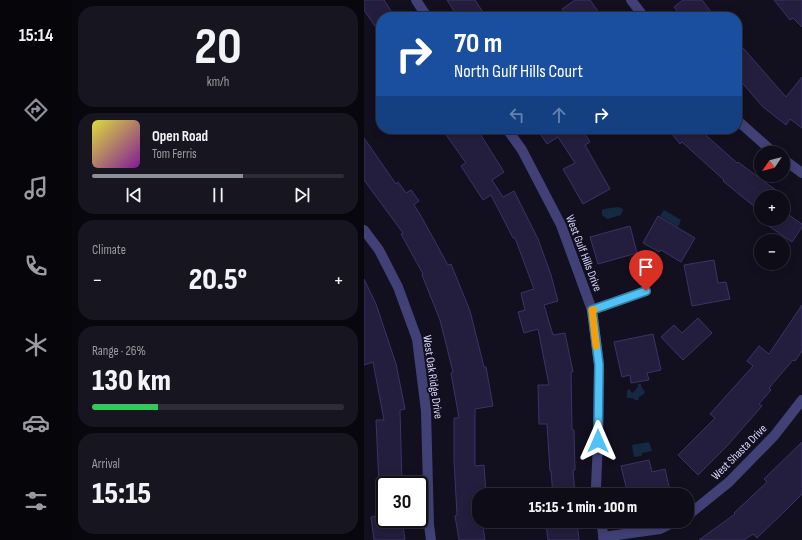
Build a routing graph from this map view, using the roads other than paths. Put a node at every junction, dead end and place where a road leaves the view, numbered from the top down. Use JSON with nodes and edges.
{"nodes":[{"id":1,"x":416,"y":0,"type":"edge"},
{"id":2,"x":631,"y":0,"type":"edge"},
{"id":3,"x":424,"y":12,"type":"edge"},
{"id":4,"x":640,"y":12,"type":"edge"},
{"id":5,"x":742,"y":124,"type":"edge"},
{"id":6,"x":511,"y":134,"type":"edge"},
{"id":7,"x":766,"y":146,"type":"edge"},
{"id":8,"x":790,"y":164,"type":"edge"},
{"id":9,"x":802,"y":173,"type":"edge"},
{"id":10,"x":364,"y":230,"type":"edge"},
{"id":11,"x":646,"y":291,"type":"dead end"},
{"id":12,"x":592,"y":310,"type":"junction"},
{"id":13,"x":802,"y":400,"type":"edge"},
{"id":14,"x":596,"y":488,"type":"edge"},
{"id":15,"x":694,"y":510,"type":"edge"},
{"id":16,"x":602,"y":528,"type":"edge"},
{"id":17,"x":662,"y":528,"type":"edge"},
{"id":18,"x":604,"y":539,"type":"edge"},
{"id":19,"x":431,"y":540,"type":"edge"}],
"edges":[{"from":1,"to":3,"type":"street"},
{"from":2,"to":4,"type":"street"},
{"from":5,"to":7,"type":"street"},
{"from":6,"to":12,"type":"street","name":"West Gulf Hills Drive"},
{"from":8,"to":9,"type":"street"},
{"from":10,"to":19,"type":"street","name":"West Oak Ridge Drive"},
{"from":11,"to":12,"type":"street"},
{"from":12,"to":14,"type":"street","name":"West Gulf Hills Drive"},
{"from":13,"to":15,"type":"street","name":"West Shasta Drive"},
{"from":16,"to":18,"type":"street"},
{"from":17,"to":18,"type":"street"}]}
